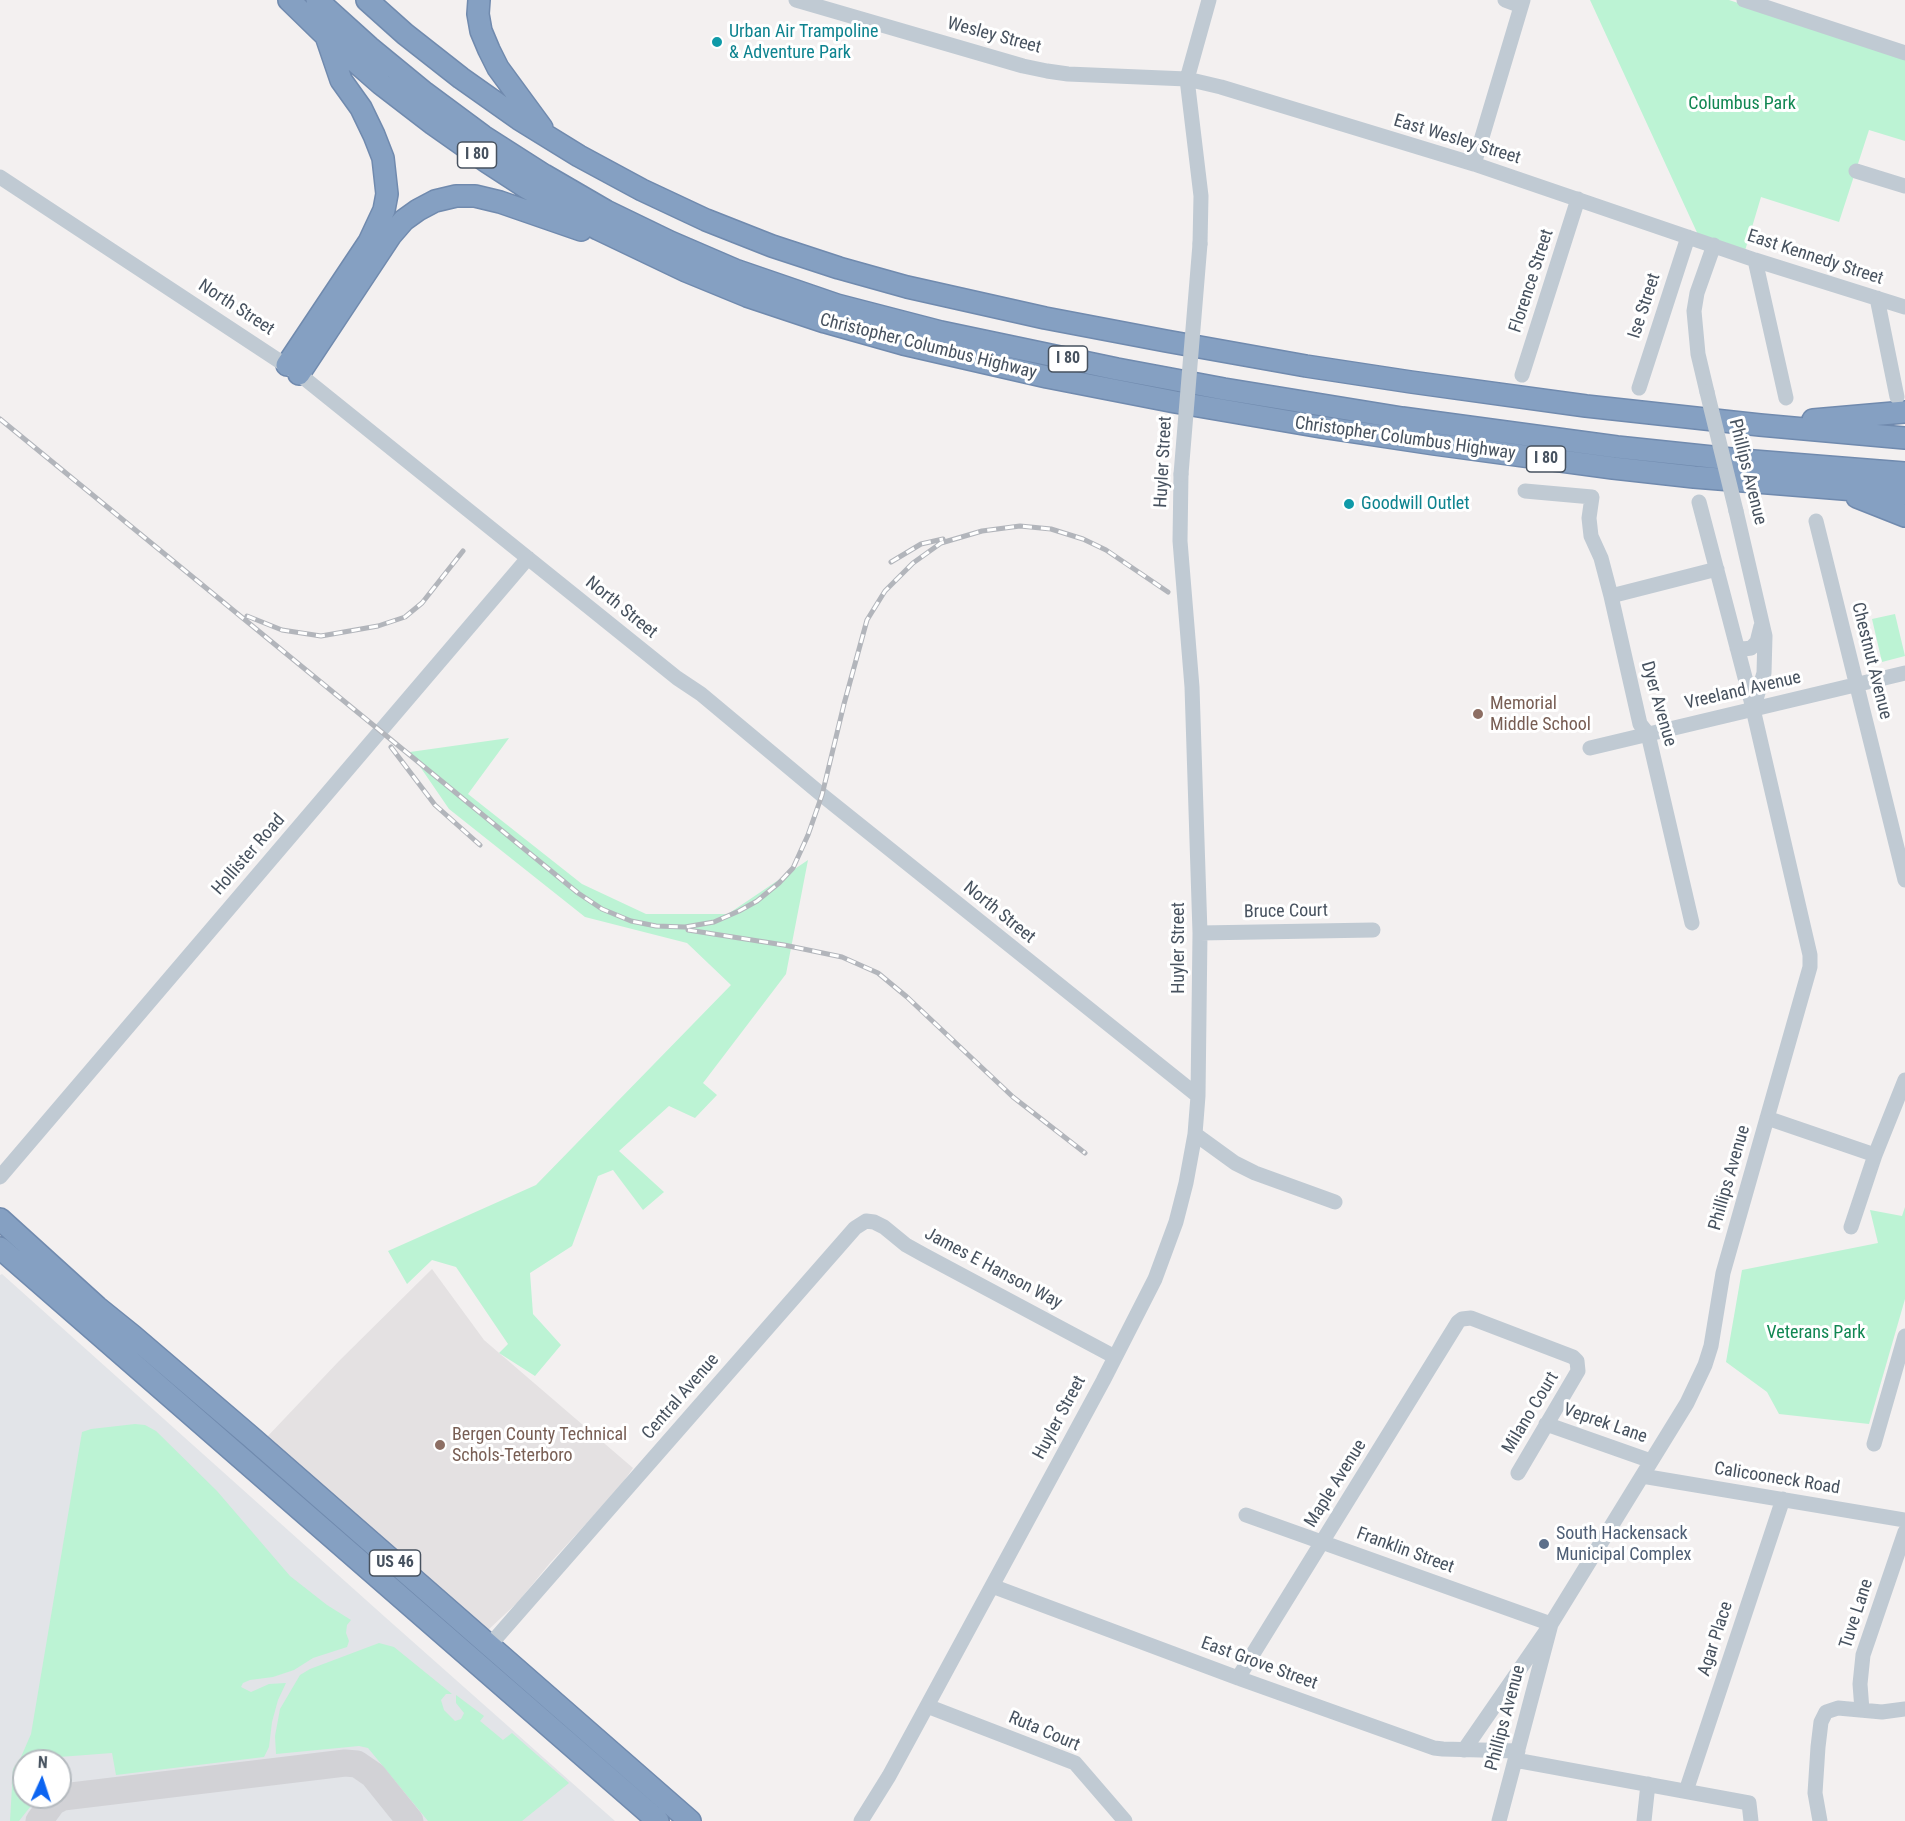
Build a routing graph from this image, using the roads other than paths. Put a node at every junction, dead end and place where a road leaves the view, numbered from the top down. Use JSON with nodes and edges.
{"nodes":[{"id":1,"x":289,"y":0,"type":"edge"},
{"id":2,"x":317,"y":0,"type":"edge"},
{"id":3,"x":338,"y":0,"type":"edge"},
{"id":4,"x":367,"y":0,"type":"edge"},
{"id":5,"x":478,"y":0,"type":"edge"},
{"id":6,"x":796,"y":0,"type":"edge"},
{"id":7,"x":1209,"y":0,"type":"edge"},
{"id":8,"x":1505,"y":0,"type":"edge"},
{"id":9,"x":1744,"y":0,"type":"edge"},
{"id":10,"x":1522,"y":3,"type":"edge"},
{"id":11,"x":1768,"y":4,"type":"edge"},
{"id":12,"x":326,"y":36,"type":"junction"},
{"id":13,"x":1905,"y":54,"type":"edge"},
{"id":14,"x":1187,"y":79,"type":"junction"},
{"id":15,"x":551,"y":139,"type":"junction"},
{"id":16,"x":1474,"y":164,"type":"junction"},
{"id":17,"x":1856,"y":171,"type":"dead end"},
{"id":18,"x":0,"y":177,"type":"edge"},
{"id":19,"x":1905,"y":186,"type":"edge"},
{"id":20,"x":1578,"y":199,"type":"junction"},
{"id":21,"x":1688,"y":237,"type":"junction"},
{"id":22,"x":1714,"y":246,"type":"junction"},
{"id":23,"x":643,"y":251,"type":"junction"},
{"id":24,"x":1755,"y":260,"type":"junction"},
{"id":25,"x":1877,"y":298,"type":"junction"},
{"id":26,"x":1905,"y":307,"type":"edge"},
{"id":27,"x":293,"y":370,"type":"junction"},
{"id":28,"x":1522,"y":375,"type":"dead end"},
{"id":29,"x":1639,"y":388,"type":"dead end"},
{"id":30,"x":1786,"y":398,"type":"dead end"},
{"id":31,"x":1901,"y":405,"type":"edge"},
{"id":32,"x":1760,"y":425,"type":"junction"},
{"id":33,"x":1905,"y":438,"type":"edge"},
{"id":34,"x":1905,"y":459,"type":"edge"},
{"id":35,"x":1905,"y":473,"type":"edge"},
{"id":36,"x":1837,"y":490,"type":"junction"},
{"id":37,"x":1525,"y":491,"type":"dead end"},
{"id":38,"x":1905,"y":495,"type":"edge"},
{"id":39,"x":1699,"y":502,"type":"dead end"},
{"id":40,"x":1905,"y":516,"type":"edge"},
{"id":41,"x":1816,"y":521,"type":"dead end"},
{"id":42,"x":528,"y":558,"type":"junction"},
{"id":43,"x":1717,"y":569,"type":"junction"},
{"id":44,"x":1611,"y":596,"type":"junction"},
{"id":45,"x":1762,"y":620,"type":"junction"},
{"id":46,"x":1737,"y":648,"type":"junction"},
{"id":47,"x":1905,"y":673,"type":"edge"},
{"id":48,"x":1857,"y":684,"type":"junction"},
{"id":49,"x":1753,"y":709,"type":"junction"},
{"id":50,"x":1648,"y":734,"type":"junction"},
{"id":51,"x":1590,"y":748,"type":"dead end"},
{"id":52,"x":1905,"y":880,"type":"edge"},
{"id":53,"x":1692,"y":923,"type":"dead end"},
{"id":54,"x":1372,"y":930,"type":"dead end"},
{"id":55,"x":1200,"y":933,"type":"junction"},
{"id":56,"x":1905,"y":1080,"type":"edge"},
{"id":57,"x":1198,"y":1096,"type":"junction"},
{"id":58,"x":1767,"y":1118,"type":"junction"},
{"id":59,"x":1195,"y":1134,"type":"junction"},
{"id":60,"x":1875,"y":1155,"type":"junction"},
{"id":61,"x":0,"y":1177,"type":"edge"},
{"id":62,"x":1335,"y":1202,"type":"dead end"},
{"id":63,"x":0,"y":1219,"type":"edge"},
{"id":64,"x":1851,"y":1227,"type":"dead end"},
{"id":65,"x":855,"y":1228,"type":"joint"},
{"id":66,"x":0,"y":1234,"type":"edge"},
{"id":67,"x":0,"y":1248,"type":"edge"},
{"id":68,"x":97,"y":1307,"type":"junction"},
{"id":69,"x":1905,"y":1336,"type":"edge"},
{"id":70,"x":1115,"y":1357,"type":"junction"},
{"id":71,"x":1902,"y":1361,"type":"edge"},
{"id":72,"x":1577,"y":1372,"type":"joint"},
{"id":73,"x":1546,"y":1424,"type":"junction"},
{"id":74,"x":1874,"y":1444,"type":"dead end"},
{"id":75,"x":1651,"y":1461,"type":"junction"},
{"id":76,"x":1518,"y":1473,"type":"dead end"},
{"id":77,"x":1642,"y":1476,"type":"junction"},
{"id":78,"x":1783,"y":1499,"type":"junction"},
{"id":79,"x":1246,"y":1515,"type":"dead end"},
{"id":80,"x":1905,"y":1520,"type":"edge"},
{"id":81,"x":1905,"y":1532,"type":"edge"},
{"id":82,"x":1322,"y":1542,"type":"junction"},
{"id":83,"x":992,"y":1586,"type":"junction"},
{"id":84,"x":1551,"y":1624,"type":"junction"},
{"id":85,"x":489,"y":1646,"type":"junction"},
{"id":86,"x":1239,"y":1678,"type":"junction"},
{"id":87,"x":927,"y":1706,"type":"junction"},
{"id":88,"x":1905,"y":1709,"type":"edge"},
{"id":89,"x":1862,"y":1710,"type":"junction"},
{"id":90,"x":1464,"y":1750,"type":"junction"},
{"id":91,"x":1516,"y":1756,"type":"junction"},
{"id":92,"x":1648,"y":1784,"type":"junction"},
{"id":93,"x":1686,"y":1791,"type":"junction"},
{"id":94,"x":655,"y":1818,"type":"edge"},
{"id":95,"x":690,"y":1821,"type":"edge"},
{"id":96,"x":861,"y":1821,"type":"edge"},
{"id":97,"x":1125,"y":1821,"type":"edge"},
{"id":98,"x":1499,"y":1821,"type":"edge"},
{"id":99,"x":1644,"y":1821,"type":"edge"},
{"id":100,"x":1752,"y":1821,"type":"edge"},
{"id":101,"x":1820,"y":1821,"type":"edge"}],
"edges":[{"from":1,"to":12,"type":"highway","name":"Christopher Columbus Highway","number":"I 80"},
{"from":2,"to":35,"type":"highway","name":"Christopher Columbus Highway","number":"I 80"},
{"from":3,"to":34,"type":"highway","name":"Christopher Columbus Highway","number":"I 80"},
{"from":4,"to":15,"type":"highway","number":"I 80"},
{"from":5,"to":15,"type":"highway"},
{"from":6,"to":14,"type":"street","name":"Wesley Street"},
{"from":7,"to":14,"type":"street","name":"Huyler Street"},
{"from":8,"to":10,"type":"street"},
{"from":9,"to":11,"type":"street"},
{"from":10,"to":16,"type":"street"},
{"from":11,"to":13,"type":"street"},
{"from":12,"to":23,"type":"highway","name":"Christopher Columbus Highway","number":"I 80"},
{"from":12,"to":27,"type":"highway"},
{"from":14,"to":16,"type":"street","name":"East Wesley Street"},
{"from":14,"to":55,"type":"street","name":"Huyler Street","bridge":true},
{"from":15,"to":32,"type":"highway","number":"I 80"},
{"from":16,"to":20,"type":"street","name":"East Wesley Street"},
{"from":17,"to":19,"type":"street"},
{"from":18,"to":27,"type":"street","name":"North Street"},
{"from":20,"to":21,"type":"street","name":"East Wesley Street"},
{"from":20,"to":28,"type":"street","name":"Florence Street"},
{"from":21,"to":22,"type":"street","name":"East Wesley Street"},
{"from":21,"to":29,"type":"street","name":"Ise Street"},
{"from":22,"to":24,"type":"street","name":"East Kennedy Street"},
{"from":22,"to":45,"type":"street","name":"Phillips Avenue","bridge":true},
{"from":23,"to":27,"type":"highway"},
{"from":23,"to":36,"type":"highway","name":"Christopher Columbus Highway","number":"I 80"},
{"from":24,"to":25,"type":"street","name":"East Kennedy Street"},
{"from":24,"to":30,"type":"street"},
{"from":25,"to":26,"type":"street","name":"East Kennedy Street"},
{"from":25,"to":31,"type":"street"},
{"from":27,"to":42,"type":"street","name":"North Street"},
{"from":31,"to":32,"type":"highway"},
{"from":32,"to":33,"type":"highway","number":"I 80"},
{"from":36,"to":38,"type":"highway","name":"Christopher Columbus Highway","number":"I 80"},
{"from":36,"to":40,"type":"highway"},
{"from":37,"to":44,"type":"street","name":"Dyer Avenue"},
{"from":39,"to":43,"type":"street","name":"Phillips Avenue"},
{"from":41,"to":48,"type":"street","name":"Chestnut Avenue"},
{"from":42,"to":57,"type":"street","name":"North Street"},
{"from":42,"to":61,"type":"street","name":"Hollister Road"},
{"from":43,"to":44,"type":"street"},
{"from":43,"to":46,"type":"street","name":"Phillips Avenue"},
{"from":44,"to":50,"type":"street","name":"Dyer Avenue"},
{"from":45,"to":46,"type":"street"},
{"from":45,"to":49,"type":"street","name":"Phillips Avenue"},
{"from":46,"to":49,"type":"street","name":"Phillips Avenue"},
{"from":47,"to":48,"type":"street","name":"Vreeland Avenue"},
{"from":48,"to":49,"type":"street","name":"Vreeland Avenue"},
{"from":48,"to":52,"type":"street","name":"Chestnut Avenue"},
{"from":49,"to":50,"type":"street","name":"Vreeland Avenue"},
{"from":49,"to":58,"type":"street","name":"Phillips Avenue"},
{"from":50,"to":51,"type":"street","name":"Vreeland Avenue"},
{"from":50,"to":53,"type":"street","name":"Dyer Avenue"},
{"from":54,"to":55,"type":"street","name":"Bruce Court"},
{"from":55,"to":57,"type":"street","name":"Huyler Street"},
{"from":56,"to":60,"type":"street"},
{"from":57,"to":59,"type":"street","name":"Huyler Street"},
{"from":58,"to":60,"type":"street"},
{"from":58,"to":75,"type":"street","name":"Phillips Avenue"},
{"from":59,"to":62,"type":"street"},
{"from":59,"to":70,"type":"street","name":"Huyler Street"},
{"from":60,"to":64,"type":"street"},
{"from":63,"to":68,"type":"highway","number":"US 46"},
{"from":65,"to":70,"type":"street","name":"James E Hanson Way"},
{"from":65,"to":85,"type":"street","name":"Central Avenue"},
{"from":66,"to":68,"type":"highway"},
{"from":67,"to":94,"type":"highway","number":"US 46"},
{"from":68,"to":85,"type":"highway","number":"US 46"},
{"from":69,"to":71,"type":"street"},
{"from":70,"to":83,"type":"street","name":"Huyler Street"},
{"from":71,"to":74,"type":"street"},
{"from":72,"to":73,"type":"street","name":"Milano Court"},
{"from":72,"to":82,"type":"street","name":"Maple Avenue"},
{"from":73,"to":75,"type":"street","name":"Veprek Lane"},
{"from":73,"to":76,"type":"street","name":"Milano Court"},
{"from":75,"to":77,"type":"street","name":"Phillips Avenue"},
{"from":77,"to":78,"type":"street","name":"Calicooneck Road"},
{"from":77,"to":84,"type":"street","name":"Phillips Avenue"},
{"from":78,"to":80,"type":"street","name":"Calicooneck Road"},
{"from":78,"to":93,"type":"street","name":"Agar Place"},
{"from":79,"to":82,"type":"street","name":"Franklin Street"},
{"from":81,"to":89,"type":"street","name":"Tuve Lane"},
{"from":82,"to":84,"type":"street","name":"Franklin Street"},
{"from":82,"to":86,"type":"street","name":"Maple Avenue"},
{"from":83,"to":86,"type":"street","name":"East Grove Street"},
{"from":83,"to":87,"type":"street","name":"Huyler Street"},
{"from":84,"to":90,"type":"street","name":"Phillips Avenue"},
{"from":84,"to":91,"type":"street","name":"Phillips Avenue"},
{"from":85,"to":95,"type":"highway","number":"US 46"},
{"from":86,"to":90,"type":"street","name":"East Grove Street"},
{"from":87,"to":96,"type":"street","name":"Huyler Street"},
{"from":87,"to":97,"type":"street","name":"Ruta Court"},
{"from":88,"to":89,"type":"street"},
{"from":89,"to":101,"type":"street"},
{"from":90,"to":91,"type":"street","name":"East Grove Street"},
{"from":91,"to":92,"type":"street","name":"East Grove Street"},
{"from":91,"to":98,"type":"street","name":"Phillips Avenue"},
{"from":92,"to":93,"type":"street","name":"East Grove Street"},
{"from":92,"to":99,"type":"street"},
{"from":93,"to":100,"type":"street","name":"East Grove Street"}]}
